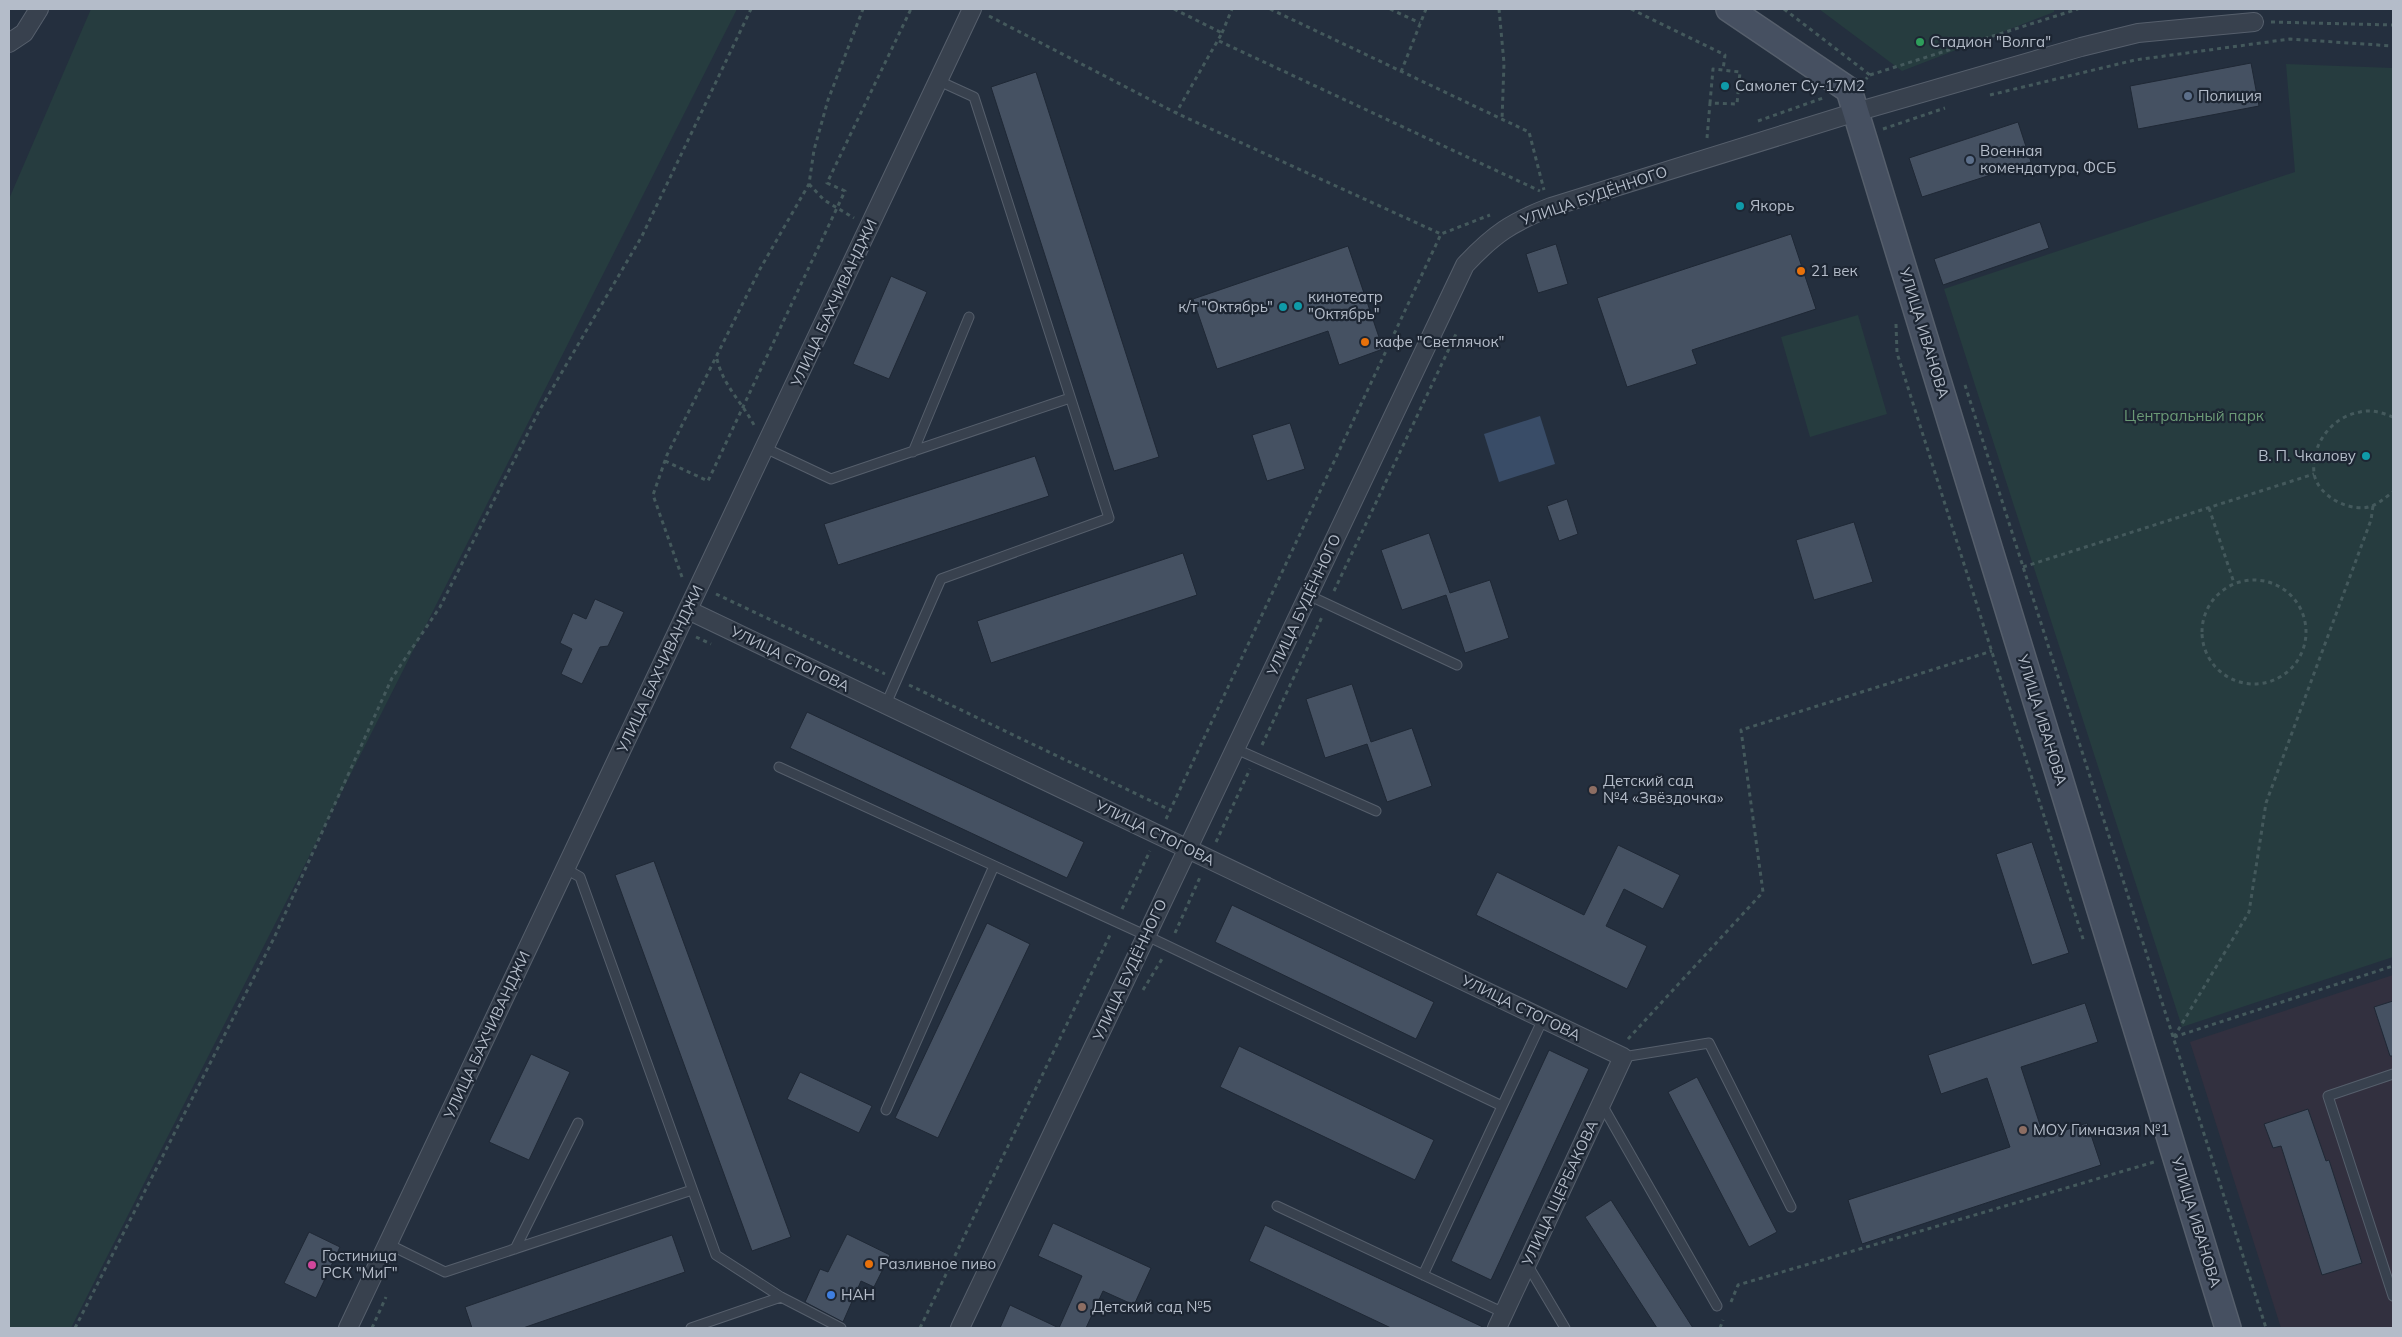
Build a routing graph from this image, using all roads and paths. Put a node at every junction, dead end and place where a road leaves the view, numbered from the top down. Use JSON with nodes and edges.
{"nodes":[{"id":1,"x":38,"y":9,"type":"edge"},
{"id":2,"x":751,"y":9,"type":"edge"},
{"id":3,"x":863,"y":9,"type":"edge"},
{"id":4,"x":911,"y":9,"type":"edge"},
{"id":5,"x":1174,"y":9,"type":"edge"},
{"id":6,"x":1232,"y":9,"type":"edge"},
{"id":7,"x":1270,"y":9,"type":"edge"},
{"id":8,"x":1390,"y":9,"type":"edge"},
{"id":9,"x":1426,"y":9,"type":"edge"},
{"id":10,"x":1499,"y":9,"type":"edge"},
{"id":11,"x":1631,"y":9,"type":"edge"},
{"id":12,"x":1729,"y":9,"type":"edge"},
{"id":13,"x":2078,"y":9,"type":"edge"},
{"id":14,"x":980,"y":12,"type":"edge"},
{"id":15,"x":1420,"y":22,"type":"junction"},
{"id":16,"x":2254,"y":22,"type":"joint"},
{"id":17,"x":2393,"y":25,"type":"edge"},
{"id":18,"x":1222,"y":33,"type":"junction"},
{"id":19,"x":1219,"y":41,"type":"junction"},
{"id":20,"x":9,"y":43,"type":"edge"},
{"id":21,"x":2393,"y":46,"type":"edge"},
{"id":22,"x":1724,"y":70,"type":"junction"},
{"id":23,"x":1401,"y":72,"type":"junction"},
{"id":24,"x":1870,"y":75,"type":"dead end"},
{"id":25,"x":939,"y":81,"type":"junction"},
{"id":26,"x":1980,"y":97,"type":"dead end"},
{"id":27,"x":1710,"y":103,"type":"junction"},
{"id":28,"x":1953,"y":105,"type":"dead end"},
{"id":29,"x":1856,"y":112,"type":"junction"},
{"id":30,"x":1176,"y":113,"type":"junction"},
{"id":31,"x":1502,"y":120,"type":"junction"},
{"id":32,"x":1708,"y":138,"type":"dead end"},
{"id":33,"x":1886,"y":138,"type":"dead end"},
{"id":34,"x":809,"y":184,"type":"junction"},
{"id":35,"x":837,"y":208,"type":"junction"},
{"id":36,"x":870,"y":227,"type":"junction"},
{"id":37,"x":1441,"y":234,"type":"dead end"},
{"id":38,"x":969,"y":317,"type":"dead end"},
{"id":39,"x":717,"y":358,"type":"junction"},
{"id":40,"x":1964,"y":380,"type":"dead end"},
{"id":41,"x":1070,"y":398,"type":"junction"},
{"id":42,"x":743,"y":406,"type":"junction"},
{"id":43,"x":2393,"y":417,"type":"edge"},
{"id":44,"x":765,"y":448,"type":"junction"},
{"id":45,"x":913,"y":452,"type":"junction"},
{"id":46,"x":664,"y":461,"type":"junction"},
{"id":47,"x":2314,"y":474,"type":"junction"},
{"id":48,"x":2393,"y":492,"type":"edge"},
{"id":49,"x":2373,"y":506,"type":"junction"},
{"id":50,"x":2209,"y":508,"type":"junction"},
{"id":51,"x":2023,"y":567,"type":"junction"},
{"id":52,"x":2234,"y":583,"type":"junction"},
{"id":53,"x":716,"y":594,"type":"dead end"},
{"id":54,"x":1308,"y":595,"type":"junction"},
{"id":55,"x":689,"y":607,"type":"junction"},
{"id":56,"x":1992,"y":651,"type":"dead end"},
{"id":57,"x":1457,"y":665,"type":"dead end"},
{"id":58,"x":897,"y":680,"type":"junction"},
{"id":59,"x":886,"y":704,"type":"junction"},
{"id":60,"x":1236,"y":749,"type":"junction"},
{"id":61,"x":779,"y":767,"type":"dead end"},
{"id":62,"x":1170,"y":810,"type":"dead end"},
{"id":63,"x":1376,"y":811,"type":"dead end"},
{"id":64,"x":1188,"y":849,"type":"junction"},
{"id":65,"x":994,"y":866,"type":"junction"},
{"id":66,"x":566,"y":869,"type":"junction"},
{"id":67,"x":1147,"y":936,"type":"junction"},
{"id":68,"x":2393,"y":966,"type":"edge"},
{"id":69,"x":1543,"y":1019,"type":"junction"},
{"id":70,"x":2174,"y":1037,"type":"junction"},
{"id":71,"x":1619,"y":1055,"type":"junction"},
{"id":72,"x":2393,"y":1074,"type":"edge"},
{"id":73,"x":1602,"y":1103,"type":"junction"},
{"id":74,"x":1502,"y":1106,"type":"junction"},
{"id":75,"x":886,"y":1110,"type":"dead end"},
{"id":76,"x":578,"y":1123,"type":"dead end"},
{"id":77,"x":2154,"y":1162,"type":"dead end"},
{"id":78,"x":692,"y":1190,"type":"junction"},
{"id":79,"x":1277,"y":1206,"type":"dead end"},
{"id":80,"x":1792,"y":1207,"type":"dead end"},
{"id":81,"x":388,"y":1244,"type":"junction"},
{"id":82,"x":515,"y":1249,"type":"junction"},
{"id":83,"x":1527,"y":1264,"type":"junction"},
{"id":84,"x":1423,"y":1275,"type":"junction"},
{"id":85,"x":2393,"y":1296,"type":"edge"},
{"id":86,"x":782,"y":1297,"type":"junction"},
{"id":87,"x":1717,"y":1306,"type":"dead end"},
{"id":88,"x":1500,"y":1320,"type":"edge"},
{"id":89,"x":75,"y":1328,"type":"edge"},
{"id":90,"x":348,"y":1328,"type":"edge"},
{"id":91,"x":691,"y":1328,"type":"edge"},
{"id":92,"x":841,"y":1328,"type":"edge"},
{"id":93,"x":960,"y":1328,"type":"edge"},
{"id":94,"x":1565,"y":1328,"type":"edge"},
{"id":95,"x":1720,"y":1328,"type":"edge"},
{"id":96,"x":2228,"y":1328,"type":"edge"},
{"id":97,"x":2266,"y":1328,"type":"edge"}],
"edges":[{"from":1,"to":20,"type":"street"},
{"from":2,"to":89,"type":"path"},
{"from":3,"to":34,"type":"path"},
{"from":4,"to":35,"type":"path"},
{"from":5,"to":18,"type":"path"},
{"from":6,"to":18,"type":"path"},
{"from":7,"to":23,"type":"path"},
{"from":8,"to":15,"type":"path"},
{"from":9,"to":15,"type":"path"},
{"from":10,"to":31,"type":"path"},
{"from":11,"to":22,"type":"path"},
{"from":12,"to":29,"type":"street","name":"УЛИЦА ИВАНОВА"},
{"from":13,"to":24,"type":"path"},
{"from":14,"to":25,"type":"street","name":"УЛИЦА БАХЧИВАНДЖИ"},
{"from":14,"to":30,"type":"path"},
{"from":15,"to":23,"type":"path"},
{"from":16,"to":17,"type":"path"},
{"from":16,"to":29,"type":"street","name":"УЛИЦА БУДЁННОГО"},
{"from":18,"to":19,"type":"path"},
{"from":19,"to":30,"type":"path"},
{"from":19,"to":31,"type":"path"},
{"from":21,"to":26,"type":"path"},
{"from":22,"to":27,"type":"path"},
{"from":22,"to":27,"type":"path"},
{"from":23,"to":31,"type":"path"},
{"from":25,"to":36,"type":"street","name":"УЛИЦА БАХЧИВАНДЖИ"},
{"from":25,"to":41,"type":"lane"},
{"from":27,"to":32,"type":"path"},
{"from":28,"to":33,"type":"path"},
{"from":29,"to":54,"type":"street","name":"УЛИЦА БУДЁННОГО"},
{"from":29,"to":96,"type":"street","name":"УЛИЦА ИВАНОВА"},
{"from":30,"to":37,"type":"path"},
{"from":34,"to":35,"type":"path"},
{"from":34,"to":39,"type":"path"},
{"from":35,"to":36,"type":"path"},
{"from":35,"to":42,"type":"path"},
{"from":36,"to":44,"type":"street","name":"УЛИЦА БАХЧИВАНДЖИ"},
{"from":38,"to":45,"type":"lane"},
{"from":39,"to":42,"type":"path"},
{"from":39,"to":46,"type":"path"},
{"from":40,"to":51,"type":"path"},
{"from":41,"to":45,"type":"lane"},
{"from":41,"to":58,"type":"lane"},
{"from":42,"to":44,"type":"path"},
{"from":42,"to":46,"type":"path"},
{"from":43,"to":47,"type":"path"},
{"from":44,"to":45,"type":"lane"},
{"from":44,"to":55,"type":"street","name":"УЛИЦА БАХЧИВАНДЖИ"},
{"from":46,"to":55,"type":"path"},
{"from":47,"to":49,"type":"path"},
{"from":47,"to":50,"type":"path"},
{"from":48,"to":49,"type":"path"},
{"from":49,"to":70,"type":"path"},
{"from":50,"to":51,"type":"path"},
{"from":50,"to":52,"type":"path"},
{"from":51,"to":70,"type":"path"},
{"from":52,"to":52,"type":"path"},
{"from":53,"to":58,"type":"path"},
{"from":54,"to":57,"type":"lane"},
{"from":54,"to":60,"type":"street","name":"УЛИЦА БУДЁННОГО"},
{"from":55,"to":59,"type":"street","name":"УЛИЦА СТОГОВА"},
{"from":55,"to":66,"type":"street","name":"УЛИЦА БАХЧИВАНДЖИ"},
{"from":56,"to":71,"type":"path"},
{"from":58,"to":59,"type":"lane"},
{"from":58,"to":62,"type":"path"},
{"from":59,"to":64,"type":"street","name":"УЛИЦА СТОГОВА"},
{"from":60,"to":63,"type":"lane"},
{"from":60,"to":64,"type":"street","name":"УЛИЦА БУДЁННОГО"},
{"from":61,"to":65,"type":"lane"},
{"from":64,"to":67,"type":"street","name":"УЛИЦА БУДЁННОГО"},
{"from":64,"to":69,"type":"street","name":"УЛИЦА СТОГОВА"},
{"from":65,"to":67,"type":"lane"},
{"from":65,"to":75,"type":"lane"},
{"from":66,"to":78,"type":"lane"},
{"from":66,"to":81,"type":"street","name":"УЛИЦА БАХЧИВАНДЖИ"},
{"from":67,"to":74,"type":"lane"},
{"from":67,"to":93,"type":"street","name":"УЛИЦА БУДЁННОГО"},
{"from":68,"to":70,"type":"path"},
{"from":69,"to":71,"type":"street","name":"УЛИЦА СТОГОВА"},
{"from":69,"to":74,"type":"lane"},
{"from":70,"to":97,"type":"path"},
{"from":71,"to":73,"type":"street","name":"УЛИЦА ЩЕРБАКОВА"},
{"from":71,"to":80,"type":"lane"},
{"from":72,"to":85,"type":"lane"},
{"from":73,"to":83,"type":"street","name":"УЛИЦА ЩЕРБАКОВА"},
{"from":73,"to":87,"type":"lane"},
{"from":74,"to":84,"type":"lane"},
{"from":76,"to":82,"type":"lane"},
{"from":77,"to":95,"type":"path"},
{"from":78,"to":82,"type":"lane"},
{"from":78,"to":86,"type":"lane"},
{"from":79,"to":84,"type":"lane"},
{"from":81,"to":82,"type":"lane"},
{"from":81,"to":90,"type":"street","name":"УЛИЦА БАХЧИВАНДЖИ"},
{"from":83,"to":88,"type":"street","name":"УЛИЦА ЩЕРБАКОВА"},
{"from":83,"to":94,"type":"lane"},
{"from":84,"to":88,"type":"lane"},
{"from":86,"to":91,"type":"lane"},
{"from":86,"to":92,"type":"lane"}]}
